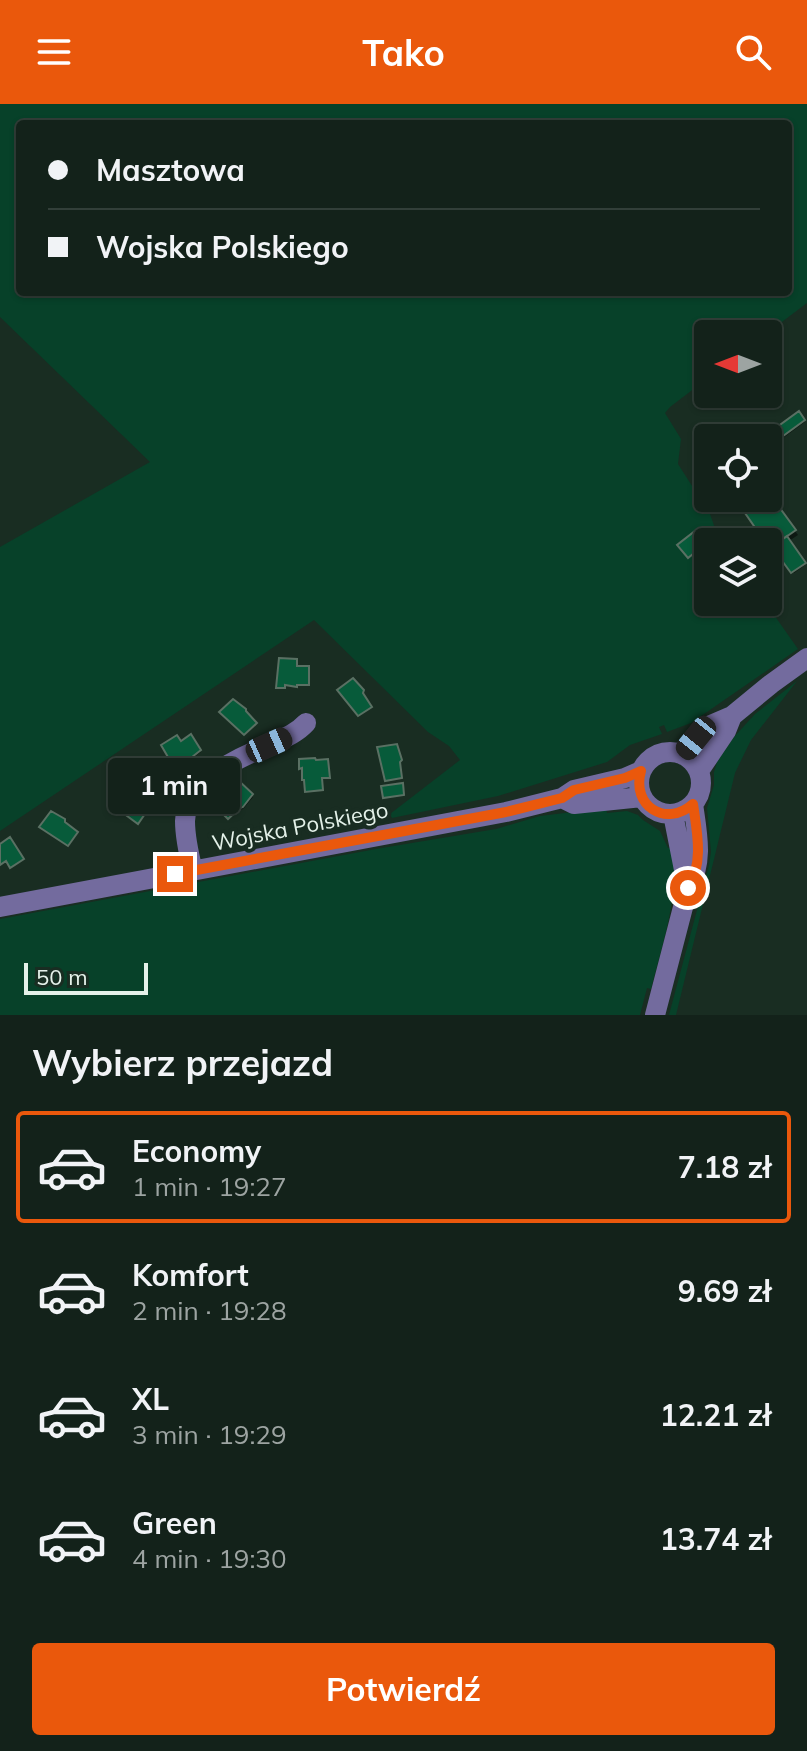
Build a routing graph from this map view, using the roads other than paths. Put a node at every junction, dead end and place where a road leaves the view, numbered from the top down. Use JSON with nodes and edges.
{"nodes":[{"id":1,"x":807,"y":658,"type":"edge"},
{"id":2,"x":732,"y":716,"type":"junction"},
{"id":3,"x":306,"y":723,"type":"dead end"},
{"id":4,"x":683,"y":755,"type":"junction"},
{"id":5,"x":641,"y":771,"type":"junction"},
{"id":6,"x":699,"y":771,"type":"junction"},
{"id":7,"x":642,"y":797,"type":"junction"},
{"id":8,"x":562,"y":798,"type":"junction"},
{"id":9,"x":693,"y":804,"type":"junction"},
{"id":10,"x":673,"y":814,"type":"junction"},
{"id":11,"x":193,"y":871,"type":"junction"},
{"id":12,"x":688,"y":888,"type":"junction"},
{"id":13,"x":0,"y":907,"type":"edge"},
{"id":14,"x":655,"y":1015,"type":"edge"}],
"edges":[{"from":1,"to":2,"type":"street"},
{"from":2,"to":4,"type":"street"},
{"from":2,"to":6,"type":"street"},
{"from":3,"to":11,"type":"street"},
{"from":4,"to":5,"type":"street"},
{"from":4,"to":6,"type":"street"},
{"from":5,"to":7,"type":"street"},
{"from":5,"to":8,"type":"street","name":"Wojska Polskiego"},
{"from":6,"to":9,"type":"street"},
{"from":7,"to":8,"type":"street","name":"Wojska Polskiego"},
{"from":7,"to":10,"type":"street"},
{"from":8,"to":11,"type":"street","name":"Wojska Polskiego"},
{"from":9,"to":10,"type":"street"},
{"from":9,"to":12,"type":"street"},
{"from":10,"to":12,"type":"street"},
{"from":11,"to":13,"type":"street","name":"Wojska Polskiego"},
{"from":12,"to":14,"type":"street"}]}
